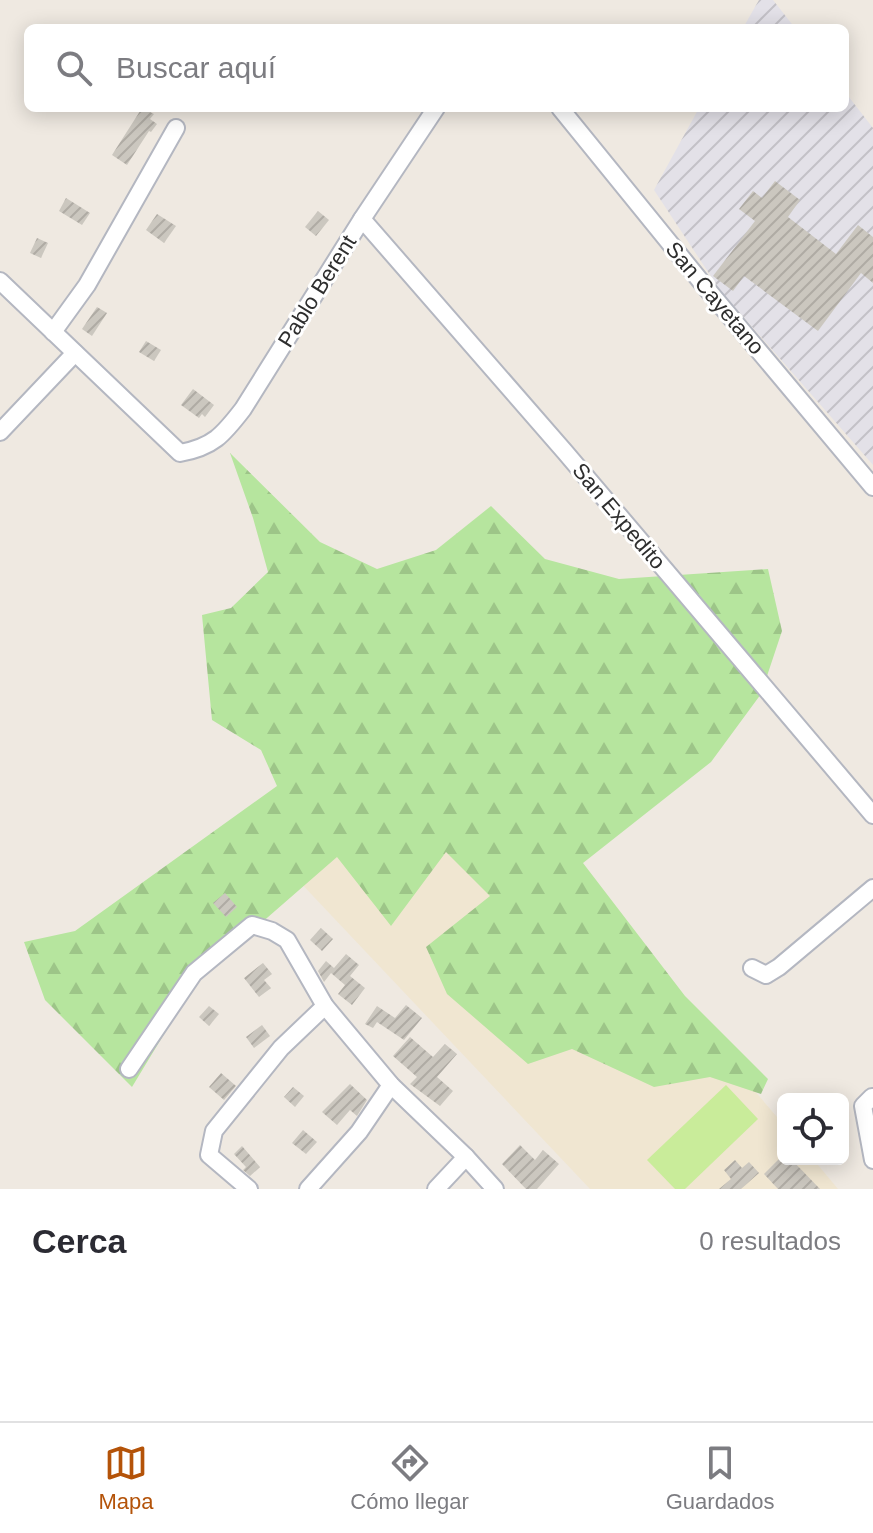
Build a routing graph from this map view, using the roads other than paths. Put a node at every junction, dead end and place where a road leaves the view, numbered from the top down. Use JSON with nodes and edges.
{"nodes":[{"id":1,"x":433,"y":112,"type":"edge"},
{"id":2,"x":563,"y":112,"type":"edge"},
{"id":3,"x":176,"y":128,"type":"dead end"},
{"id":4,"x":362,"y":219,"type":"junction"},
{"id":5,"x":0,"y":281,"type":"edge"},
{"id":6,"x":53,"y":332,"type":"junction"},
{"id":7,"x":75,"y":353,"type":"junction"},
{"id":8,"x":0,"y":432,"type":"edge"},
{"id":9,"x":873,"y":487,"type":"edge"},
{"id":10,"x":873,"y":815,"type":"edge"},
{"id":11,"x":873,"y":888,"type":"edge"},
{"id":12,"x":752,"y":968,"type":"dead end"},
{"id":13,"x":325,"y":1006,"type":"junction"},
{"id":14,"x":129,"y":1069,"type":"dead end"},
{"id":15,"x":391,"y":1085,"type":"junction"},
{"id":16,"x":872,"y":1097,"type":"edge"},
{"id":17,"x":466,"y":1157,"type":"junction"},
{"id":18,"x":873,"y":1160,"type":"edge"},
{"id":19,"x":249,"y":1189,"type":"edge"},
{"id":20,"x":308,"y":1189,"type":"edge"},
{"id":21,"x":436,"y":1189,"type":"edge"},
{"id":22,"x":495,"y":1189,"type":"edge"}],
"edges":[{"from":1,"to":4,"type":"street","name":"Pablo Berent"},
{"from":2,"to":9,"type":"street","name":"San Cayetano"},
{"from":3,"to":6,"type":"street"},
{"from":4,"to":7,"type":"street","name":"Pablo Berent"},
{"from":4,"to":10,"type":"street","name":"San Expedito"},
{"from":5,"to":6,"type":"street"},
{"from":6,"to":7,"type":"street"},
{"from":7,"to":8,"type":"street"},
{"from":11,"to":12,"type":"street"},
{"from":13,"to":14,"type":"street"},
{"from":13,"to":15,"type":"street"},
{"from":13,"to":19,"type":"street"},
{"from":15,"to":17,"type":"street"},
{"from":15,"to":20,"type":"street"},
{"from":16,"to":18,"type":"street"},
{"from":17,"to":21,"type":"street"},
{"from":17,"to":22,"type":"street"}]}
